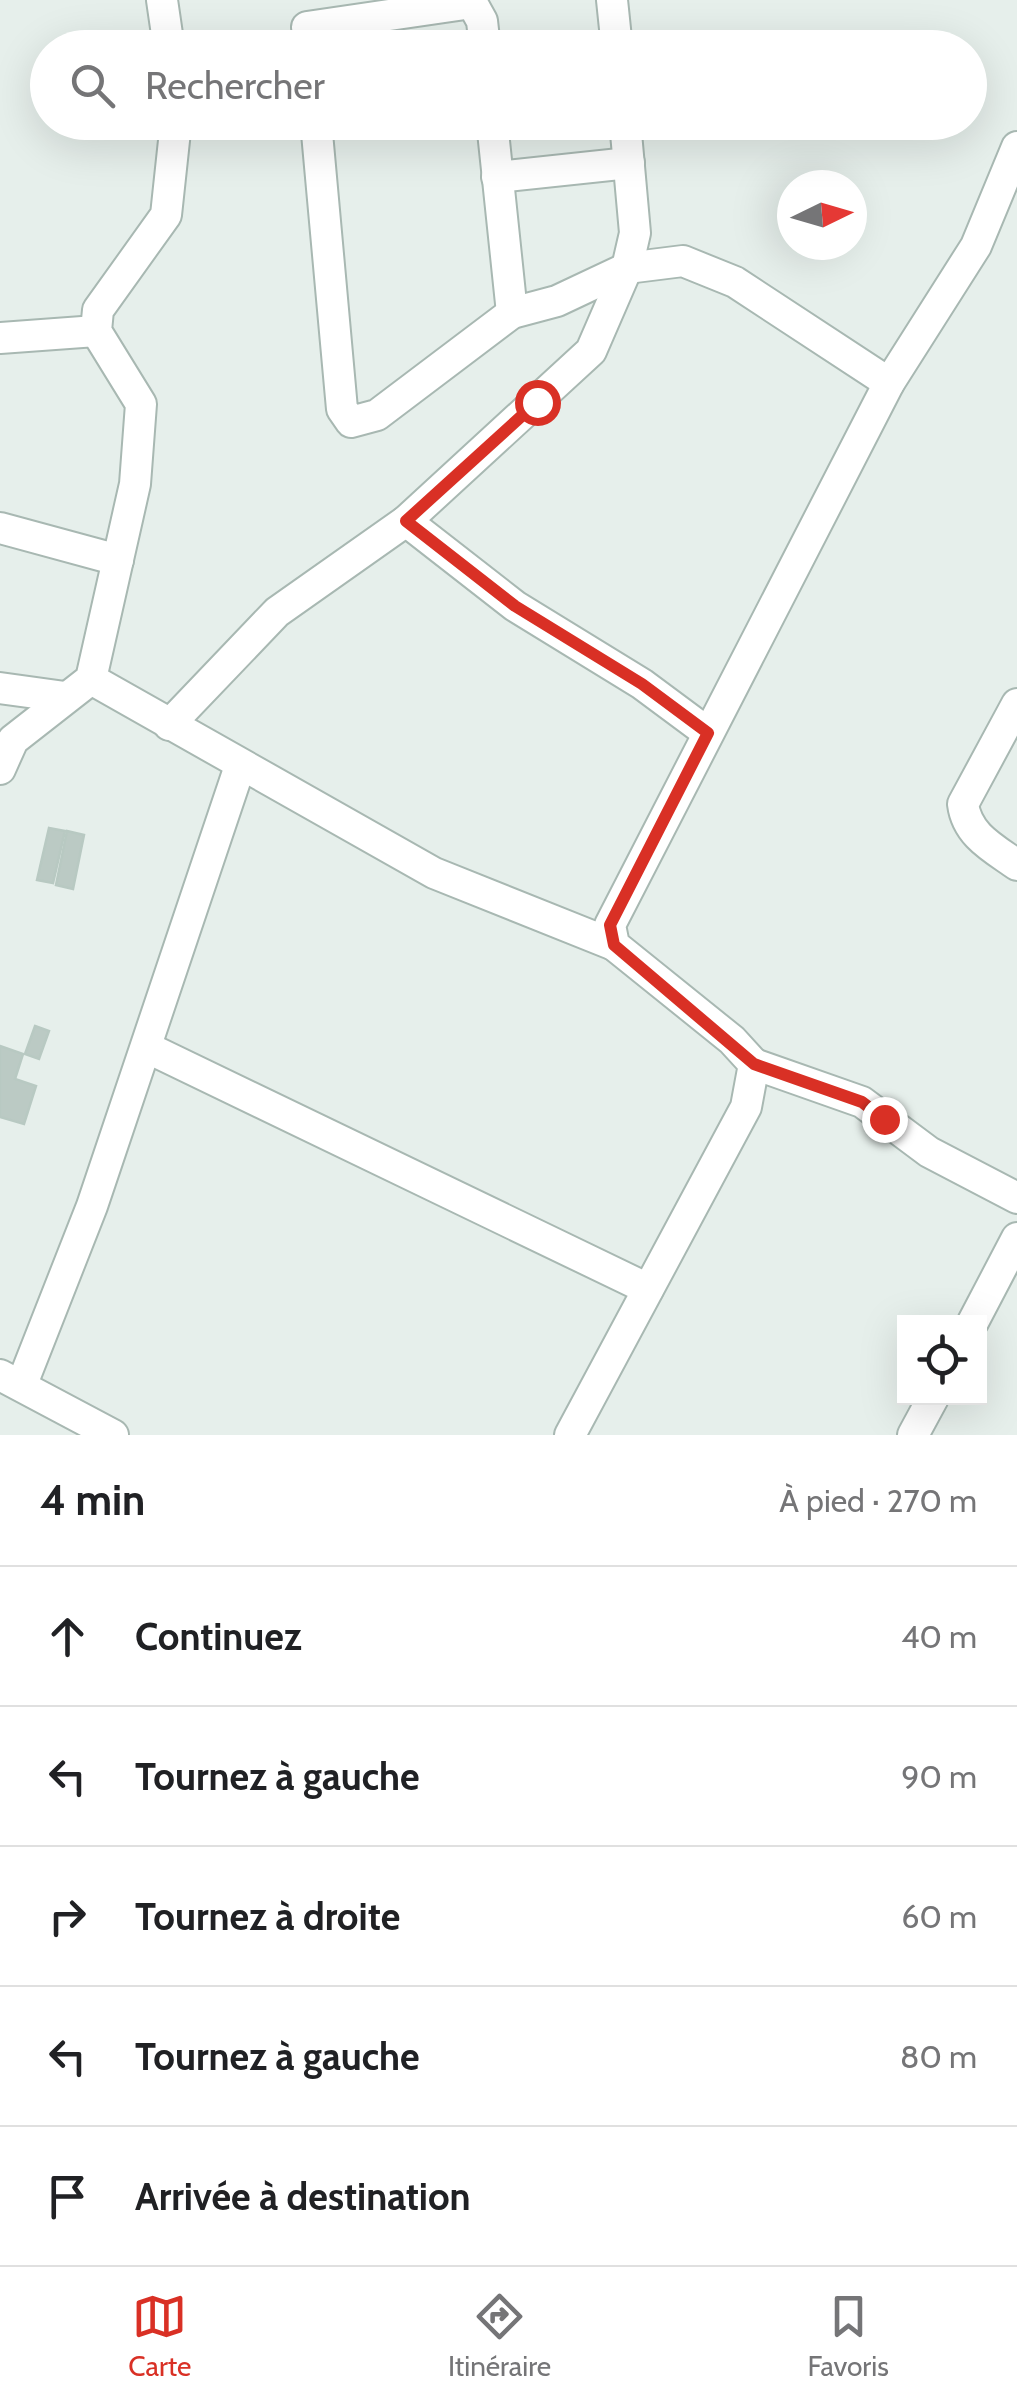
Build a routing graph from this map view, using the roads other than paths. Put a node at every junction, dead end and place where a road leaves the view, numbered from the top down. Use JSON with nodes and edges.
{"nodes":[{"id":1,"x":162,"y":0,"type":"edge"},
{"id":2,"x":612,"y":0,"type":"edge"},
{"id":3,"x":307,"y":25,"type":"edge"},
{"id":4,"x":166,"y":30,"type":"edge"},
{"id":5,"x":483,"y":30,"type":"edge"},
{"id":6,"x":615,"y":30,"type":"edge"},
{"id":7,"x":174,"y":140,"type":"edge"},
{"id":8,"x":318,"y":140,"type":"edge"},
{"id":9,"x":493,"y":140,"type":"edge"},
{"id":10,"x":627,"y":140,"type":"edge"},
{"id":11,"x":1017,"y":147,"type":"edge"},
{"id":12,"x":629,"y":163,"type":"junction"},
{"id":13,"x":496,"y":177,"type":"junction"},
{"id":14,"x":627,"y":268,"type":"junction"},
{"id":15,"x":512,"y":314,"type":"junction"},
{"id":16,"x":96,"y":331,"type":"junction"},
{"id":17,"x":0,"y":338,"type":"edge"},
{"id":18,"x":889,"y":383,"type":"junction"},
{"id":19,"x":406,"y":521,"type":"junction"},
{"id":20,"x":0,"y":528,"type":"edge"},
{"id":21,"x":118,"y":560,"type":"junction"},
{"id":22,"x":91,"y":679,"type":"junction"},
{"id":23,"x":0,"y":688,"type":"edge"},
{"id":24,"x":66,"y":697,"type":"junction"},
{"id":25,"x":1017,"y":704,"type":"edge"},
{"id":26,"x":170,"y":725,"type":"junction"},
{"id":27,"x":708,"y":733,"type":"junction"},
{"id":28,"x":240,"y":766,"type":"junction"},
{"id":29,"x":0,"y":769,"type":"edge"},
{"id":30,"x":1017,"y":866,"type":"edge"},
{"id":31,"x":614,"y":945,"type":"junction"},
{"id":32,"x":148,"y":1048,"type":"junction"},
{"id":33,"x":754,"y":1064,"type":"junction"},
{"id":34,"x":1017,"y":1198,"type":"edge"},
{"id":35,"x":1017,"y":1238,"type":"edge"},
{"id":36,"x":648,"y":1289,"type":"junction"},
{"id":37,"x":976,"y":1315,"type":"edge"},
{"id":38,"x":11,"y":1380,"type":"edge"},
{"id":39,"x":929,"y":1405,"type":"edge"},
{"id":40,"x":113,"y":1435,"type":"edge"},
{"id":41,"x":570,"y":1435,"type":"edge"},
{"id":42,"x":913,"y":1435,"type":"edge"}],
"edges":[{"from":1,"to":4,"type":"street"},
{"from":2,"to":6,"type":"street"},
{"from":3,"to":5,"type":"street"},
{"from":7,"to":16,"type":"street"},
{"from":8,"to":15,"type":"street"},
{"from":9,"to":13,"type":"street"},
{"from":10,"to":12,"type":"street"},
{"from":11,"to":18,"type":"street"},
{"from":12,"to":13,"type":"street"},
{"from":12,"to":14,"type":"street"},
{"from":13,"to":15,"type":"street"},
{"from":14,"to":15,"type":"street"},
{"from":14,"to":18,"type":"street"},
{"from":14,"to":19,"type":"street"},
{"from":16,"to":17,"type":"street"},
{"from":16,"to":21,"type":"street"},
{"from":18,"to":27,"type":"street"},
{"from":19,"to":26,"type":"street"},
{"from":19,"to":27,"type":"street"},
{"from":20,"to":21,"type":"street"},
{"from":21,"to":22,"type":"street"},
{"from":22,"to":24,"type":"street"},
{"from":22,"to":26,"type":"street"},
{"from":23,"to":24,"type":"street"},
{"from":24,"to":29,"type":"street"},
{"from":25,"to":30,"type":"street"},
{"from":26,"to":28,"type":"street"},
{"from":27,"to":31,"type":"street"},
{"from":28,"to":31,"type":"street"},
{"from":28,"to":32,"type":"street"},
{"from":31,"to":33,"type":"street"},
{"from":32,"to":36,"type":"street"},
{"from":32,"to":38,"type":"street"},
{"from":33,"to":34,"type":"street"},
{"from":33,"to":36,"type":"street"},
{"from":35,"to":37,"type":"street"},
{"from":36,"to":41,"type":"street"},
{"from":38,"to":40,"type":"street"},
{"from":39,"to":42,"type":"street"}]}
